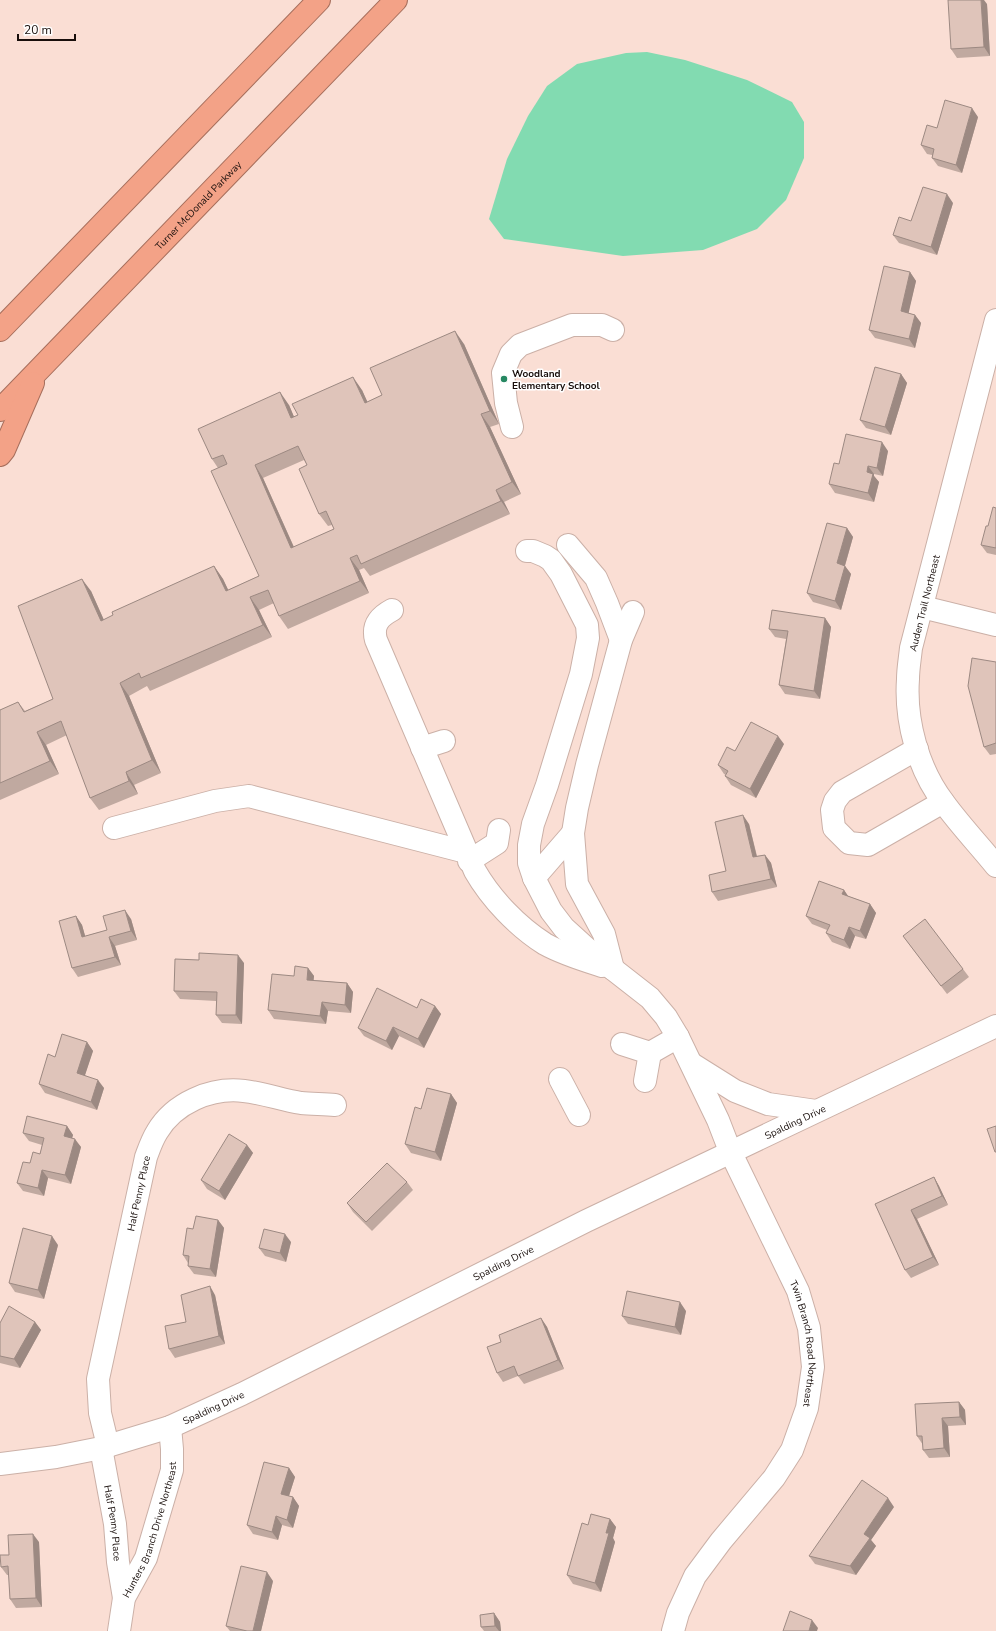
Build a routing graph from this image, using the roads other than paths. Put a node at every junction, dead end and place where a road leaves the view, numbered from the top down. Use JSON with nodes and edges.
{"nodes":[{"id":1,"x":319,"y":0,"type":"edge"},
{"id":2,"x":396,"y":0,"type":"edge"},
{"id":3,"x":996,"y":320,"type":"edge"},
{"id":4,"x":0,"y":330,"type":"edge"},
{"id":5,"x":613,"y":330,"type":"dead end"},
{"id":6,"x":38,"y":370,"type":"junction"},
{"id":7,"x":0,"y":410,"type":"edge"},
{"id":8,"x":512,"y":427,"type":"dead end"},
{"id":9,"x":0,"y":455,"type":"edge"},
{"id":10,"x":568,"y":545,"type":"dead end"},
{"id":11,"x":527,"y":551,"type":"dead end"},
{"id":12,"x":922,"y":606,"type":"junction"},
{"id":13,"x":392,"y":610,"type":"dead end"},
{"id":14,"x":633,"y":612,"type":"dead end"},
{"id":15,"x":996,"y":625,"type":"edge"},
{"id":16,"x":621,"y":640,"type":"junction"},
{"id":17,"x":444,"y":741,"type":"dead end"},
{"id":18,"x":422,"y":748,"type":"junction"},
{"id":19,"x":916,"y":749,"type":"junction"},
{"id":20,"x":943,"y":802,"type":"junction"},
{"id":21,"x":114,"y":828,"type":"dead end"},
{"id":22,"x":499,"y":830,"type":"dead end"},
{"id":23,"x":573,"y":833,"type":"junction"},
{"id":24,"x":468,"y":856,"type":"junction"},
{"id":25,"x":996,"y":866,"type":"edge"},
{"id":26,"x":534,"y":878,"type":"junction"},
{"id":27,"x":613,"y":969,"type":"junction"},
{"id":28,"x":996,"y":1026,"type":"edge"},
{"id":29,"x":678,"y":1037,"type":"junction"},
{"id":30,"x":622,"y":1044,"type":"dead end"},
{"id":31,"x":650,"y":1053,"type":"junction"},
{"id":32,"x":692,"y":1064,"type":"junction"},
{"id":33,"x":560,"y":1080,"type":"dead end"},
{"id":34,"x":646,"y":1082,"type":"dead end"},
{"id":35,"x":335,"y":1105,"type":"dead end"},
{"id":36,"x":816,"y":1111,"type":"junction"},
{"id":37,"x":579,"y":1115,"type":"dead end"},
{"id":38,"x":730,"y":1151,"type":"junction"},
{"id":39,"x":170,"y":1427,"type":"junction"},
{"id":40,"x":104,"y":1447,"type":"junction"},
{"id":41,"x":0,"y":1464,"type":"edge"},
{"id":42,"x":124,"y":1598,"type":"junction"},
{"id":43,"x":119,"y":1631,"type":"edge"},
{"id":44,"x":674,"y":1631,"type":"edge"}],
"edges":[{"from":1,"to":4,"type":"highway"},
{"from":2,"to":6,"type":"highway","name":"Turner McDonald Parkway"},
{"from":3,"to":12,"type":"street","name":"Auden Trail Northeast"},
{"from":5,"to":8,"type":"street"},
{"from":6,"to":7,"type":"highway","name":"Turner McDonald Parkway"},
{"from":6,"to":9,"type":"highway"},
{"from":10,"to":16,"type":"street"},
{"from":11,"to":26,"type":"street"},
{"from":12,"to":15,"type":"street"},
{"from":12,"to":19,"type":"street","name":"Auden Trail Northeast"},
{"from":13,"to":18,"type":"street"},
{"from":14,"to":16,"type":"street"},
{"from":16,"to":23,"type":"street"},
{"from":17,"to":18,"type":"street"},
{"from":18,"to":24,"type":"street"},
{"from":19,"to":20,"type":"street","name":"Auden Trail Northeast"},
{"from":19,"to":20,"type":"street"},
{"from":20,"to":25,"type":"street","name":"Auden Trail Northeast"},
{"from":21,"to":24,"type":"street"},
{"from":22,"to":24,"type":"street"},
{"from":23,"to":26,"type":"street"},
{"from":23,"to":27,"type":"street"},
{"from":24,"to":27,"type":"street"},
{"from":26,"to":27,"type":"street"},
{"from":27,"to":29,"type":"street","name":"Twin Branch Road Northeast"},
{"from":28,"to":36,"type":"street","name":"Spalding Drive"},
{"from":29,"to":31,"type":"street"},
{"from":29,"to":32,"type":"street","name":"Twin Branch Road Northeast"},
{"from":30,"to":31,"type":"street"},
{"from":31,"to":34,"type":"street"},
{"from":32,"to":36,"type":"street"},
{"from":32,"to":38,"type":"street","name":"Twin Branch Road Northeast"},
{"from":33,"to":37,"type":"street"},
{"from":35,"to":40,"type":"street","name":"Half Penny Place"},
{"from":36,"to":38,"type":"street","name":"Spalding Drive"},
{"from":38,"to":39,"type":"street","name":"Spalding Drive"},
{"from":38,"to":44,"type":"street","name":"Twin Branch Road Northeast"},
{"from":39,"to":40,"type":"street","name":"Spalding Drive"},
{"from":39,"to":42,"type":"street","name":"Hunters Branch Drive Northeast"},
{"from":40,"to":41,"type":"street","name":"Spalding Drive"},
{"from":40,"to":42,"type":"street","name":"Half Penny Place"},
{"from":42,"to":43,"type":"street","name":"Hunters Branch Drive Northeast"}]}
